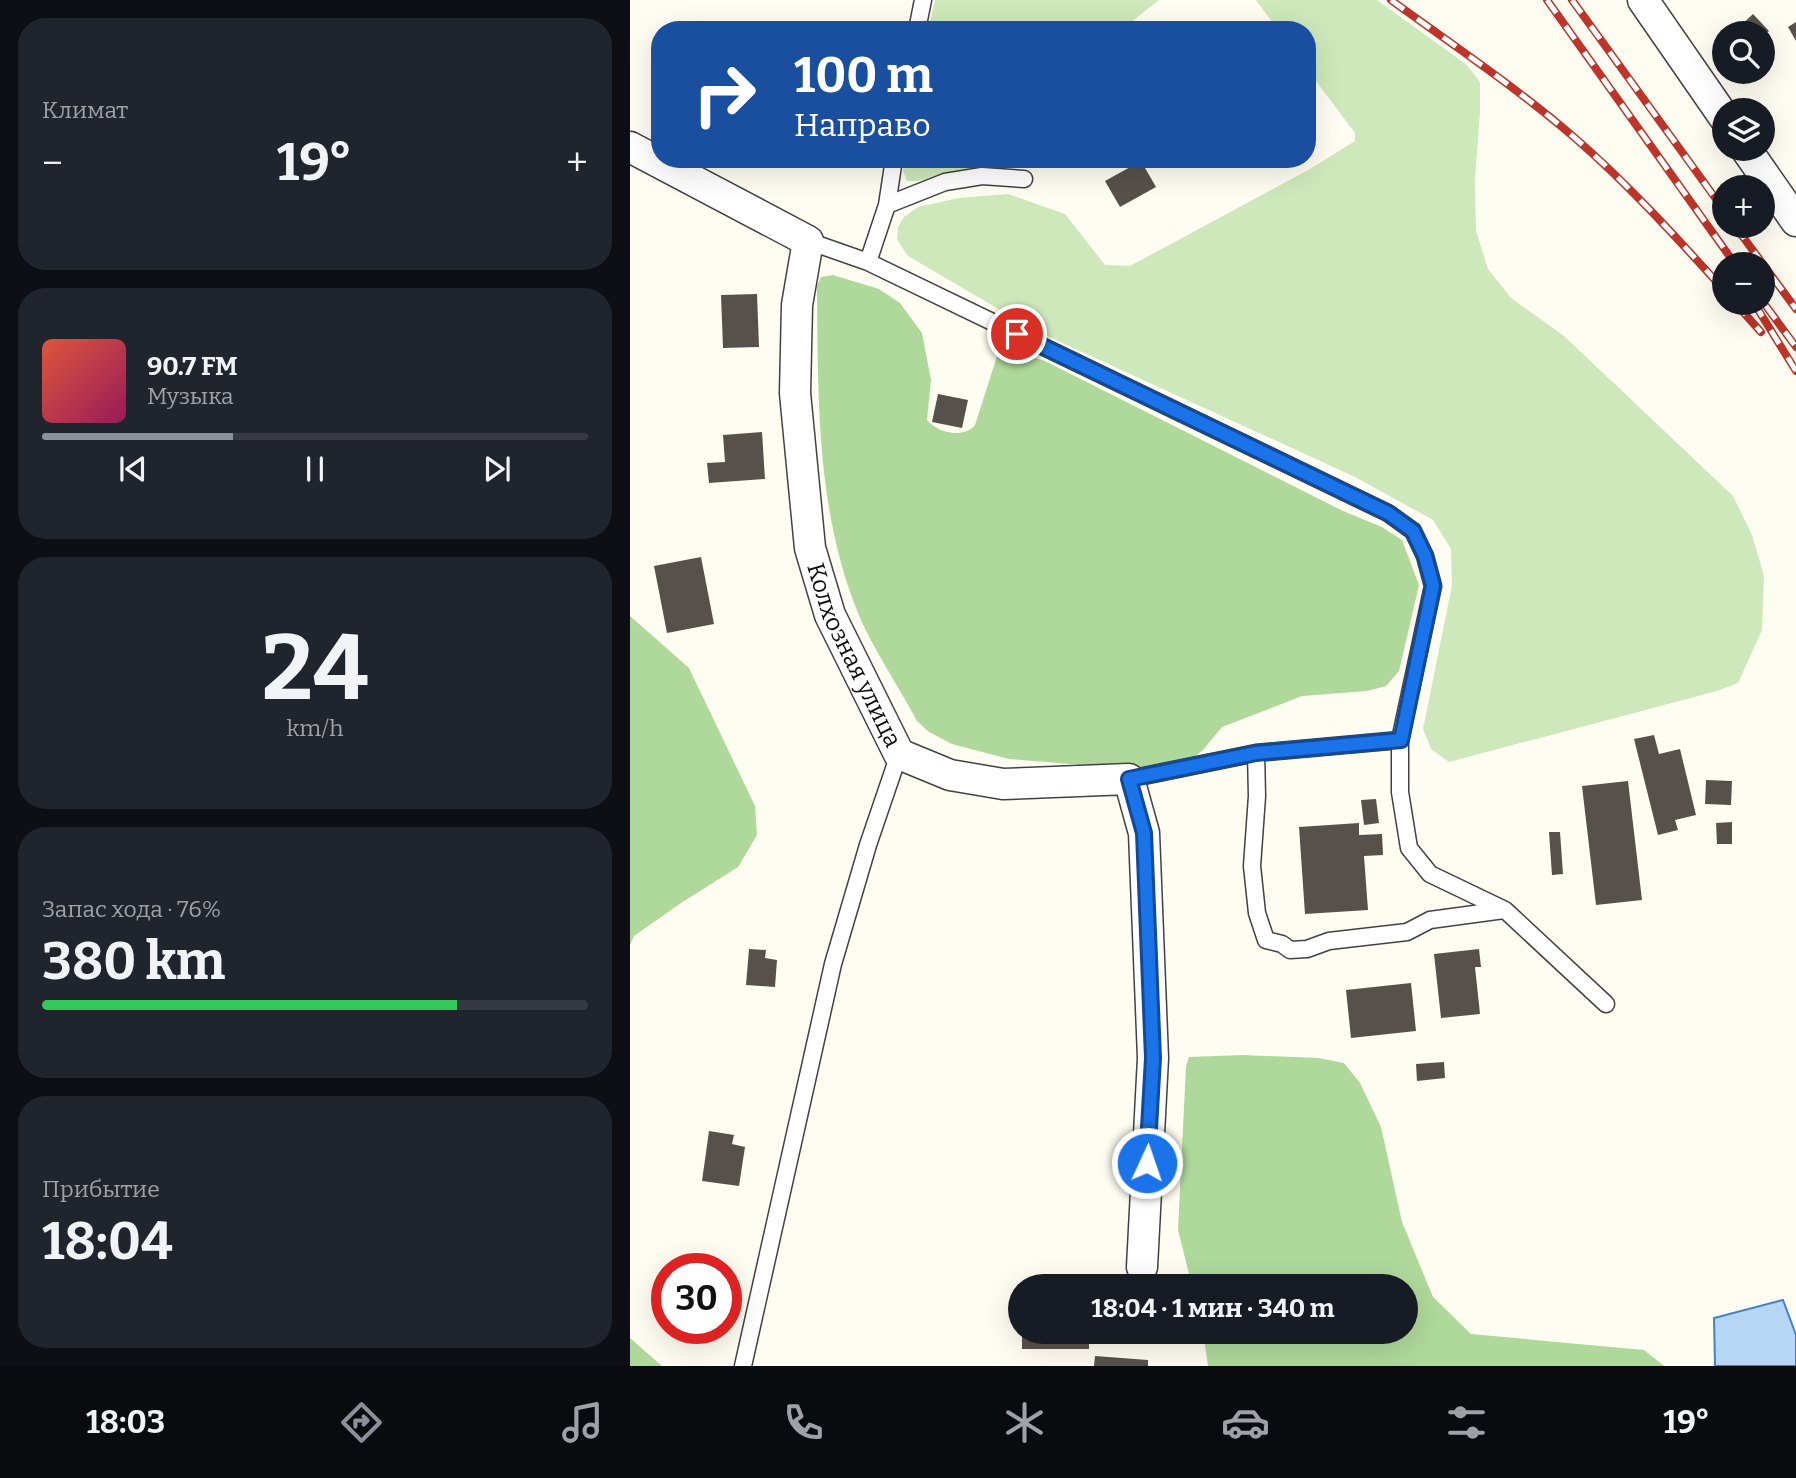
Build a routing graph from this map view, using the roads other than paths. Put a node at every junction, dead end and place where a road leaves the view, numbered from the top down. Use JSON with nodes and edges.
{"nodes":[{"id":1,"x":923,"y":0,"type":"edge"},
{"id":2,"x":1643,"y":0,"type":"edge"},
{"id":3,"x":919,"y":21,"type":"edge"},
{"id":4,"x":1712,"y":100,"type":"edge"},
{"id":5,"x":630,"y":147,"type":"edge"},
{"id":6,"x":651,"y":158,"type":"edge"},
{"id":7,"x":1754,"y":161,"type":"edge"},
{"id":8,"x":670,"y":168,"type":"edge"},
{"id":9,"x":893,"y":168,"type":"edge"},
{"id":10,"x":1024,"y":179,"type":"dead end"},
{"id":11,"x":887,"y":205,"type":"junction"},
{"id":12,"x":1796,"y":221,"type":"edge"},
{"id":13,"x":807,"y":241,"type":"junction"},
{"id":14,"x":869,"y":262,"type":"junction"},
{"id":15,"x":1401,"y":740,"type":"junction"},
{"id":16,"x":1256,"y":753,"type":"junction"},
{"id":17,"x":899,"y":754,"type":"junction"},
{"id":18,"x":1129,"y":779,"type":"junction"},
{"id":19,"x":1505,"y":910,"type":"junction"},
{"id":20,"x":1606,"y":1004,"type":"dead end"},
{"id":21,"x":1142,"y":1267,"type":"dead end"},
{"id":22,"x":743,"y":1366,"type":"edge"}],
"edges":[{"from":1,"to":3,"type":"lane"},
{"from":2,"to":4,"type":"street"},
{"from":5,"to":6,"type":"street"},
{"from":7,"to":12,"type":"street"},
{"from":8,"to":13,"type":"street"},
{"from":9,"to":11,"type":"lane"},
{"from":10,"to":11,"type":"lane"},
{"from":11,"to":14,"type":"lane"},
{"from":13,"to":14,"type":"lane"},
{"from":13,"to":17,"type":"street","name":"Колхозная улица"},
{"from":14,"to":15,"type":"lane"},
{"from":15,"to":16,"type":"lane"},
{"from":15,"to":19,"type":"lane"},
{"from":16,"to":18,"type":"lane"},
{"from":16,"to":19,"type":"lane"},
{"from":17,"to":18,"type":"street","name":"Колхозная улица"},
{"from":17,"to":22,"type":"lane"},
{"from":18,"to":21,"type":"street"},
{"from":19,"to":20,"type":"lane"}]}
